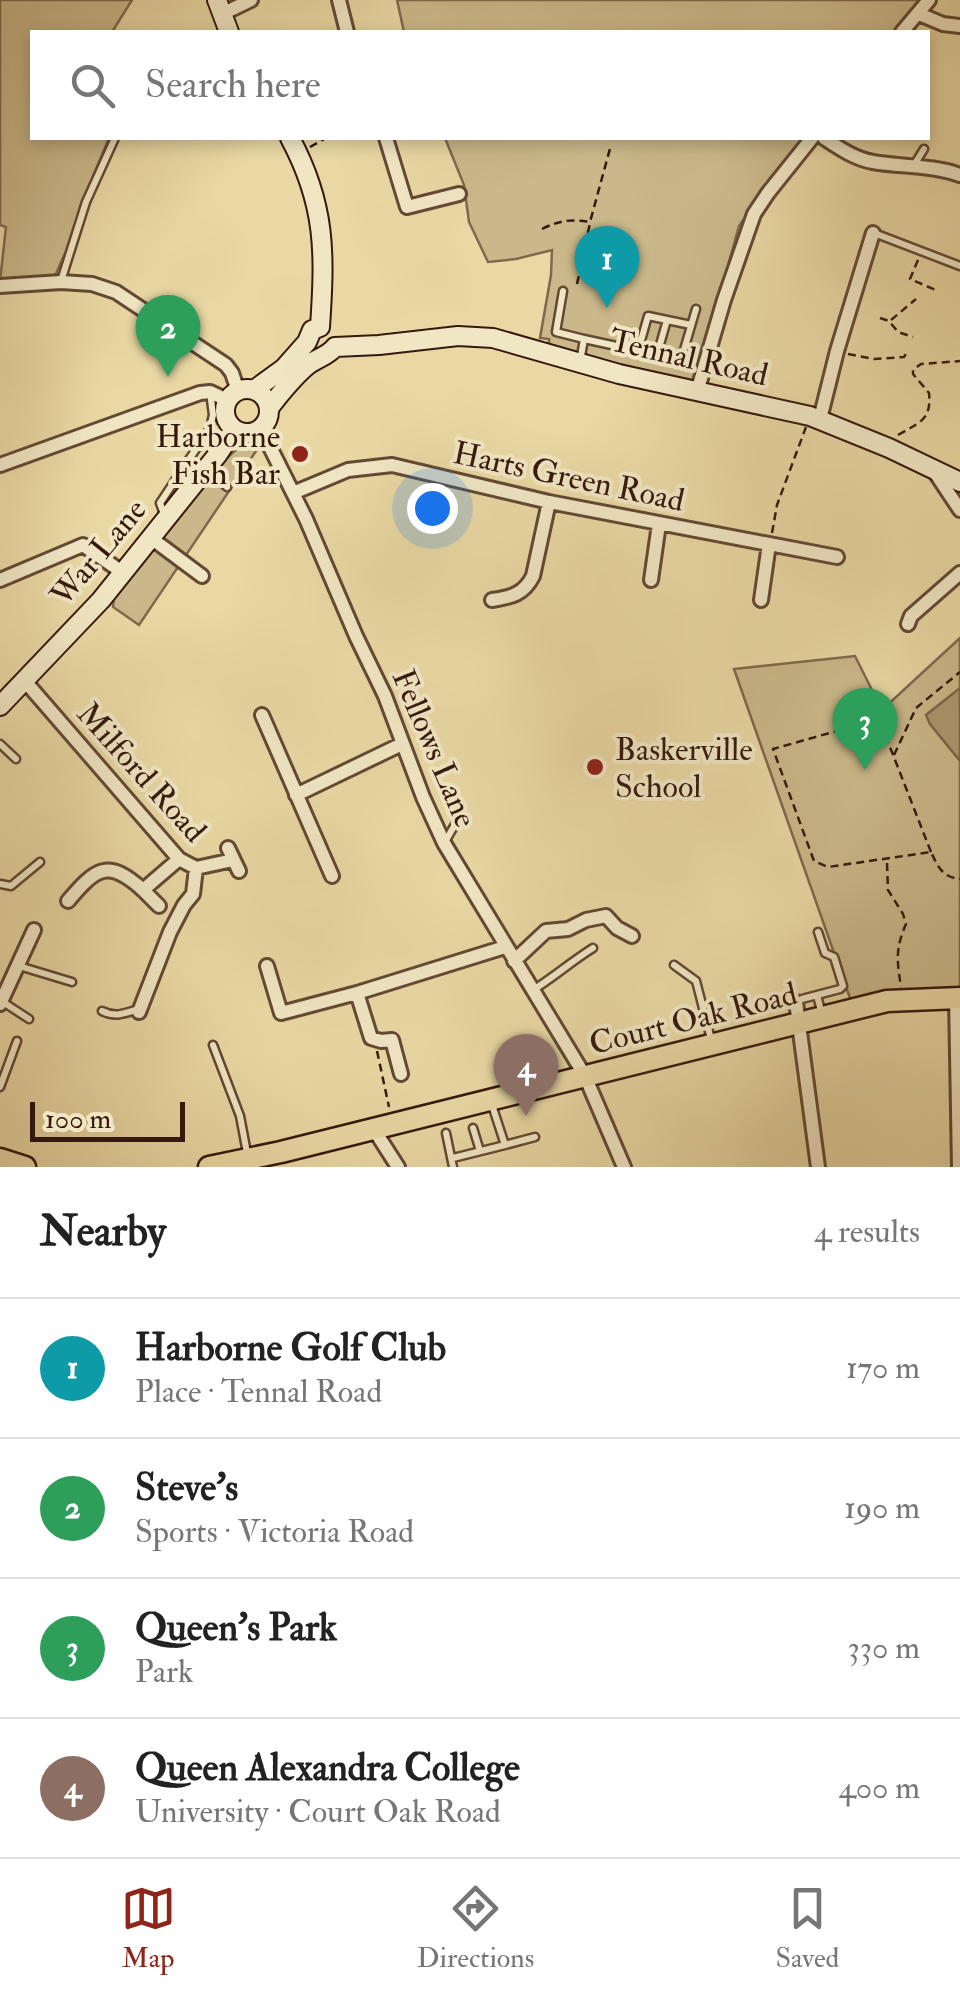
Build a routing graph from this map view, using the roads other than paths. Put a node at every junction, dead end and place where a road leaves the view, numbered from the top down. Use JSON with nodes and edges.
{"nodes":[{"id":1,"x":250,"y":0,"type":"edge"},
{"id":2,"x":340,"y":0,"type":"edge"},
{"id":3,"x":929,"y":0,"type":"edge"},
{"id":4,"x":920,"y":14,"type":"junction"},
{"id":5,"x":226,"y":16,"type":"edge"},
{"id":6,"x":960,"y":26,"type":"edge"},
{"id":7,"x":348,"y":30,"type":"edge"},
{"id":8,"x":904,"y":30,"type":"edge"},
{"id":9,"x":114,"y":140,"type":"edge"},
{"id":10,"x":387,"y":140,"type":"edge"},
{"id":11,"x":810,"y":140,"type":"edge"},
{"id":12,"x":827,"y":140,"type":"edge"},
{"id":13,"x":294,"y":146,"type":"edge"},
{"id":14,"x":924,"y":148,"type":"dead end"},
{"id":15,"x":914,"y":166,"type":"junction"},
{"id":16,"x":960,"y":175,"type":"edge"},
{"id":17,"x":459,"y":194,"type":"dead end"},
{"id":18,"x":873,"y":233,"type":"joint"},
{"id":19,"x":960,"y":266,"type":"edge"},
{"id":20,"x":61,"y":282,"type":"junction"},
{"id":21,"x":0,"y":286,"type":"edge"},
{"id":22,"x":563,"y":291,"type":"dead end"},
{"id":23,"x":696,"y":309,"type":"dead end"},
{"id":24,"x":666,"y":320,"type":"junction"},
{"id":25,"x":691,"y":325,"type":"junction"},
{"id":26,"x":320,"y":327,"type":"junction"},
{"id":27,"x":584,"y":339,"type":"junction"},
{"id":28,"x":306,"y":342,"type":"junction"},
{"id":29,"x":638,"y":350,"type":"junction"},
{"id":30,"x":328,"y":352,"type":"junction"},
{"id":31,"x":657,"y":355,"type":"junction"},
{"id":32,"x":580,"y":363,"type":"junction"},
{"id":33,"x":698,"y":392,"type":"junction"},
{"id":34,"x":232,"y":393,"type":"junction"},
{"id":35,"x":269,"y":408,"type":"junction"},
{"id":36,"x":815,"y":418,"type":"junction"},
{"id":37,"x":234,"y":430,"type":"junction"},
{"id":38,"x":258,"y":430,"type":"junction"},
{"id":39,"x":0,"y":465,"type":"edge"},
{"id":40,"x":206,"y":468,"type":"junction"},
{"id":41,"x":934,"y":471,"type":"junction"},
{"id":42,"x":960,"y":482,"type":"edge"},
{"id":43,"x":227,"y":487,"type":"dead end"},
{"id":44,"x":293,"y":493,"type":"junction"},
{"id":45,"x":550,"y":502,"type":"junction"},
{"id":46,"x":960,"y":510,"type":"edge"},
{"id":47,"x":165,"y":518,"type":"junction"},
{"id":48,"x":659,"y":524,"type":"junction"},
{"id":49,"x":151,"y":538,"type":"junction"},
{"id":50,"x":770,"y":544,"type":"junction"},
{"id":51,"x":837,"y":557,"type":"dead end"},
{"id":52,"x":122,"y":572,"type":"junction"},
{"id":53,"x":960,"y":573,"type":"edge"},
{"id":54,"x":202,"y":576,"type":"dead end"},
{"id":55,"x":0,"y":580,"type":"edge"},
{"id":56,"x":650,"y":580,"type":"dead end"},
{"id":57,"x":492,"y":600,"type":"dead end"},
{"id":58,"x":761,"y":600,"type":"dead end"},
{"id":59,"x":908,"y":616,"type":"dead end"},
{"id":60,"x":24,"y":680,"type":"junction"},
{"id":61,"x":0,"y":706,"type":"edge"},
{"id":62,"x":262,"y":716,"type":"dead end"},
{"id":63,"x":0,"y":744,"type":"edge"},
{"id":64,"x":402,"y":744,"type":"junction"},
{"id":65,"x":16,"y":758,"type":"dead end"},
{"id":66,"x":296,"y":795,"type":"junction"},
{"id":67,"x":457,"y":822,"type":"dead end"},
{"id":68,"x":444,"y":842,"type":"junction"},
{"id":69,"x":179,"y":859,"type":"junction"},
{"id":70,"x":233,"y":860,"type":"dead end"},
{"id":71,"x":40,"y":862,"type":"dead end"},
{"id":72,"x":196,"y":868,"type":"junction"},
{"id":73,"x":332,"y":876,"type":"dead end"},
{"id":74,"x":0,"y":884,"type":"edge"},
{"id":75,"x":144,"y":890,"type":"junction"},
{"id":76,"x":78,"y":896,"type":"dead end"},
{"id":77,"x":159,"y":906,"type":"dead end"},
{"id":78,"x":34,"y":930,"type":"dead end"},
{"id":79,"x":818,"y":932,"type":"dead end"},
{"id":80,"x":632,"y":936,"type":"dead end"},
{"id":81,"x":505,"y":946,"type":"junction"},
{"id":82,"x":593,"y":948,"type":"dead end"},
{"id":83,"x":514,"y":961,"type":"junction"},
{"id":84,"x":12,"y":963,"type":"junction"},
{"id":85,"x":674,"y":965,"type":"dead end"},
{"id":86,"x":267,"y":966,"type":"dead end"},
{"id":87,"x":72,"y":982,"type":"dead end"},
{"id":88,"x":532,"y":990,"type":"junction"},
{"id":89,"x":357,"y":993,"type":"junction"},
{"id":90,"x":818,"y":995,"type":"junction"},
{"id":91,"x":958,"y":998,"type":"edge"},
{"id":92,"x":1,"y":1003,"type":"edge"},
{"id":93,"x":799,"y":1008,"type":"junction"},
{"id":94,"x":139,"y":1010,"type":"joint"},
{"id":95,"x":102,"y":1012,"type":"dead end"},
{"id":96,"x":822,"y":1017,"type":"junction"},
{"id":97,"x":29,"y":1020,"type":"dead end"},
{"id":98,"x":16,"y":1041,"type":"dead end"},
{"id":99,"x":712,"y":1044,"type":"junction"},
{"id":100,"x":213,"y":1045,"type":"dead end"},
{"id":101,"x":218,"y":1059,"type":"junction"},
{"id":102,"x":206,"y":1064,"type":"dead end"},
{"id":103,"x":401,"y":1074,"type":"dead end"},
{"id":104,"x":584,"y":1076,"type":"junction"},
{"id":105,"x":0,"y":1087,"type":"edge"},
{"id":106,"x":958,"y":1088,"type":"edge"},
{"id":107,"x":490,"y":1099,"type":"junction"},
{"id":108,"x":383,"y":1126,"type":"junction"},
{"id":109,"x":473,"y":1128,"type":"dead end"},
{"id":110,"x":446,"y":1133,"type":"dead end"},
{"id":111,"x":535,"y":1137,"type":"dead end"},
{"id":112,"x":505,"y":1145,"type":"junction"},
{"id":113,"x":480,"y":1151,"type":"junction"},
{"id":114,"x":0,"y":1159,"type":"edge"},
{"id":115,"x":248,"y":1159,"type":"junction"},
{"id":116,"x":280,"y":1160,"type":"edge"},
{"id":117,"x":453,"y":1162,"type":"edge"},
{"id":118,"x":25,"y":1167,"type":"edge"},
{"id":119,"x":209,"y":1167,"type":"edge"},
{"id":120,"x":398,"y":1167,"type":"edge"},
{"id":121,"x":624,"y":1167,"type":"edge"},
{"id":122,"x":818,"y":1167,"type":"edge"},
{"id":123,"x":960,"y":1167,"type":"edge"}],
"edges":[{"from":1,"to":5,"type":"street"},
{"from":2,"to":7,"type":"street"},
{"from":3,"to":4,"type":"street"},
{"from":4,"to":6,"type":"street"},
{"from":4,"to":8,"type":"street"},
{"from":9,"to":20,"type":"lane"},
{"from":10,"to":17,"type":"street"},
{"from":11,"to":33,"type":"street"},
{"from":12,"to":15,"type":"street"},
{"from":13,"to":26,"type":"street"},
{"from":14,"to":15,"type":"lane"},
{"from":15,"to":16,"type":"street"},
{"from":18,"to":19,"type":"lane"},
{"from":18,"to":36,"type":"street"},
{"from":20,"to":21,"type":"street"},
{"from":20,"to":34,"type":"street"},
{"from":22,"to":27,"type":"lane"},
{"from":23,"to":25,"type":"lane"},
{"from":24,"to":25,"type":"lane"},
{"from":24,"to":29,"type":"lane"},
{"from":24,"to":31,"type":"lane"},
{"from":25,"to":31,"type":"lane"},
{"from":26,"to":28,"type":"street"},
{"from":26,"to":30,"type":"street"},
{"from":27,"to":29,"type":"lane"},
{"from":27,"to":32,"type":"lane"},
{"from":28,"to":30,"type":"street"},
{"from":28,"to":34,"type":"street"},
{"from":29,"to":31,"type":"lane"},
{"from":30,"to":32,"type":"street","name":"Tennal Road"},
{"from":30,"to":35,"type":"street"},
{"from":32,"to":33,"type":"street","name":"Tennal Road"},
{"from":33,"to":36,"type":"street","name":"Tennal Road"},
{"from":34,"to":35,"type":"street"},
{"from":34,"to":37,"type":"street"},
{"from":34,"to":39,"type":"street"},
{"from":34,"to":47,"type":"lane"},
{"from":35,"to":38,"type":"street"},
{"from":36,"to":41,"type":"street","name":"Tennal Road"},
{"from":37,"to":38,"type":"street"},
{"from":37,"to":40,"type":"street","name":"War Lane"},
{"from":38,"to":44,"type":"street","name":"Fellows Lane"},
{"from":40,"to":43,"type":"lane"},
{"from":40,"to":47,"type":"street","name":"War Lane"},
{"from":41,"to":42,"type":"street","name":"Tennal Road"},
{"from":41,"to":46,"type":"street"},
{"from":44,"to":45,"type":"street","name":"Harts Green Road"},
{"from":44,"to":64,"type":"street","name":"Fellows Lane"},
{"from":45,"to":48,"type":"street","name":"Harts Green Road"},
{"from":45,"to":57,"type":"street"},
{"from":47,"to":49,"type":"street","name":"War Lane"},
{"from":48,"to":50,"type":"street","name":"Harts Green Road"},
{"from":48,"to":56,"type":"street"},
{"from":49,"to":52,"type":"street","name":"War Lane"},
{"from":49,"to":54,"type":"street"},
{"from":50,"to":51,"type":"street","name":"Harts Green Road"},
{"from":50,"to":58,"type":"street"},
{"from":52,"to":55,"type":"street"},
{"from":52,"to":60,"type":"street","name":"War Lane"},
{"from":53,"to":59,"type":"street"},
{"from":60,"to":61,"type":"street","name":"War Lane"},
{"from":60,"to":69,"type":"street","name":"Milford Road"},
{"from":62,"to":66,"type":"street"},
{"from":63,"to":65,"type":"lane"},
{"from":64,"to":66,"type":"street"},
{"from":64,"to":68,"type":"street","name":"Fellows Lane"},
{"from":66,"to":73,"type":"street"},
{"from":67,"to":68,"type":"lane"},
{"from":68,"to":81,"type":"street","name":"Fellows Lane"},
{"from":69,"to":72,"type":"street","name":"Milford Road"},
{"from":69,"to":75,"type":"street"},
{"from":70,"to":72,"type":"street","name":"Milford Road"},
{"from":71,"to":74,"type":"lane"},
{"from":72,"to":94,"type":"street"},
{"from":75,"to":76,"type":"street"},
{"from":75,"to":77,"type":"street"},
{"from":78,"to":84,"type":"street"},
{"from":79,"to":90,"type":"lane"},
{"from":80,"to":83,"type":"street"},
{"from":81,"to":83,"type":"street","name":"Fellows Lane"},
{"from":81,"to":89,"type":"street"},
{"from":82,"to":88,"type":"lane"},
{"from":83,"to":88,"type":"street","name":"Fellows Lane"},
{"from":84,"to":87,"type":"lane"},
{"from":84,"to":92,"type":"street"},
{"from":85,"to":99,"type":"lane"},
{"from":86,"to":89,"type":"street"},
{"from":88,"to":104,"type":"street","name":"Fellows Lane"},
{"from":89,"to":103,"type":"street"},
{"from":90,"to":93,"type":"lane"},
{"from":90,"to":96,"type":"lane"},
{"from":91,"to":96,"type":"main road","name":"Court Oak Road"},
{"from":91,"to":106,"type":"street"},
{"from":92,"to":97,"type":"lane"},
{"from":93,"to":96,"type":"main road","name":"Court Oak Road"},
{"from":93,"to":99,"type":"main road","name":"Court Oak Road"},
{"from":93,"to":122,"type":"street"},
{"from":94,"to":95,"type":"lane"},
{"from":98,"to":105,"type":"lane"},
{"from":99,"to":104,"type":"main road","name":"Court Oak Road"},
{"from":100,"to":101,"type":"lane"},
{"from":101,"to":102,"type":"lane"},
{"from":101,"to":115,"type":"lane"},
{"from":104,"to":107,"type":"main road","name":"Court Oak Road"},
{"from":104,"to":121,"type":"street","name":"Fellows Lane"},
{"from":106,"to":123,"type":"street"},
{"from":107,"to":108,"type":"main road","name":"Court Oak Road"},
{"from":107,"to":112,"type":"lane"},
{"from":108,"to":116,"type":"main road","name":"Court Oak Road"},
{"from":108,"to":120,"type":"street"},
{"from":109,"to":113,"type":"lane"},
{"from":110,"to":117,"type":"lane"},
{"from":111,"to":112,"type":"lane"},
{"from":112,"to":113,"type":"lane"},
{"from":113,"to":117,"type":"lane"},
{"from":114,"to":118,"type":"main road"},
{"from":115,"to":116,"type":"main road","name":"Court Oak Road"},
{"from":115,"to":119,"type":"main road","name":"Court Oak Road"}]}
